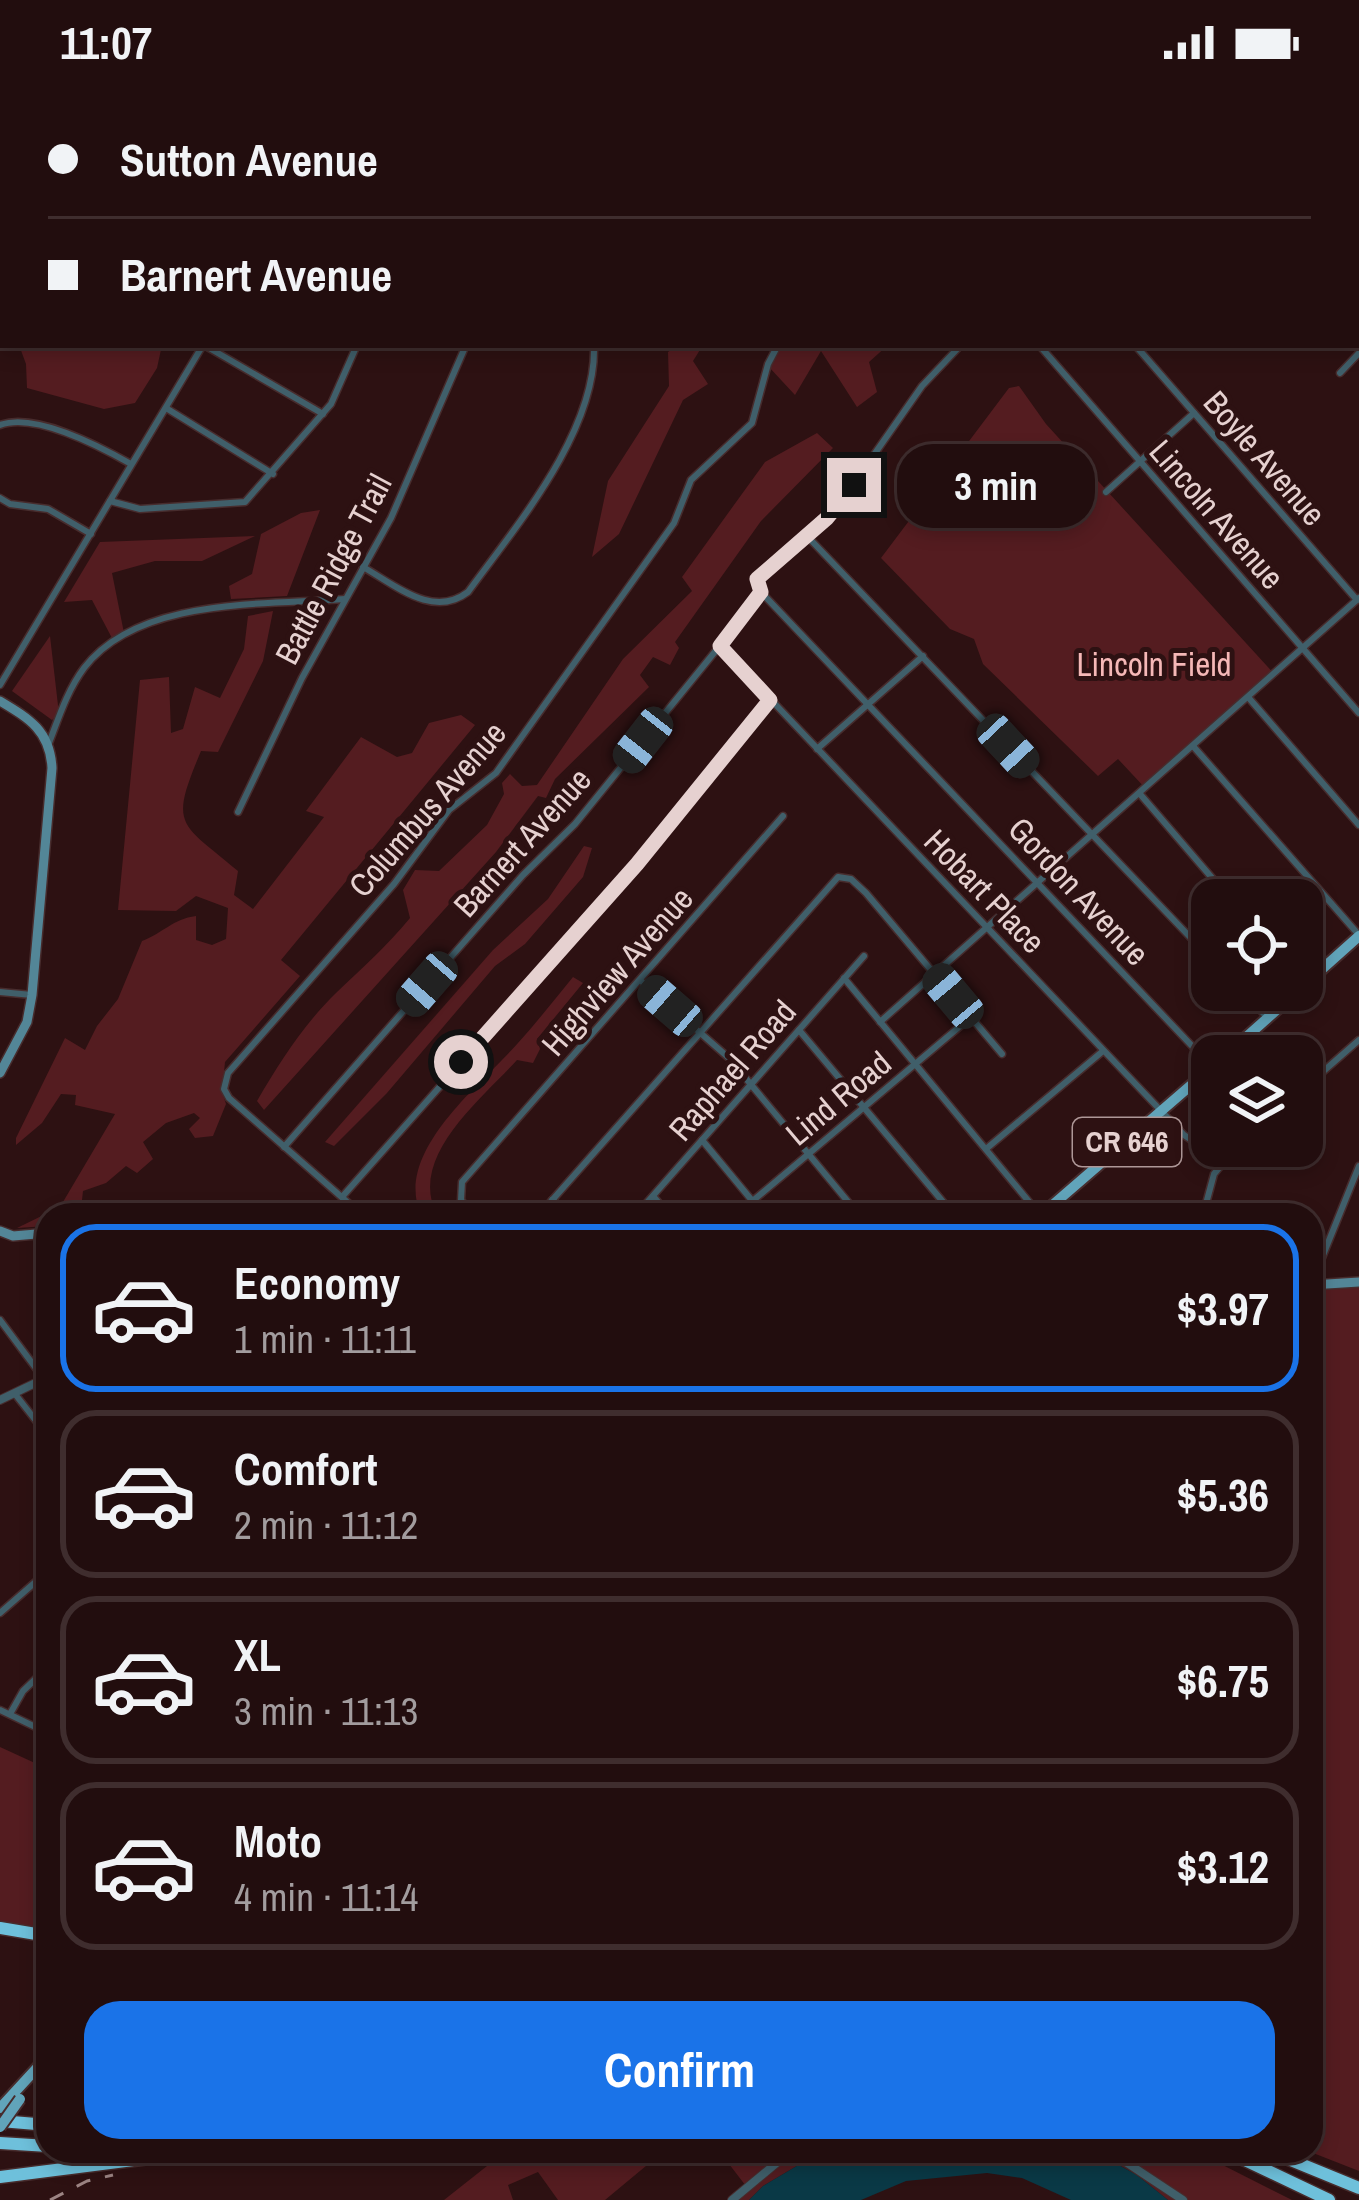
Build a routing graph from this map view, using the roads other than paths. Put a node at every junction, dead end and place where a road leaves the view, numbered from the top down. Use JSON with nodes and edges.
{"nodes":[{"id":1,"x":202,"y":348,"type":"edge"},
{"id":2,"x":209,"y":348,"type":"edge"},
{"id":3,"x":355,"y":348,"type":"edge"},
{"id":4,"x":465,"y":348,"type":"edge"},
{"id":5,"x":594,"y":348,"type":"edge"},
{"id":6,"x":777,"y":348,"type":"edge"},
{"id":7,"x":959,"y":348,"type":"edge"},
{"id":8,"x":1042,"y":348,"type":"edge"},
{"id":9,"x":1138,"y":348,"type":"edge"},
{"id":10,"x":1359,"y":352,"type":"edge"},
{"id":11,"x":1340,"y":374,"type":"dead end"},
{"id":12,"x":166,"y":408,"type":"junction"},
{"id":13,"x":1194,"y":413,"type":"junction"},
{"id":14,"x":323,"y":414,"type":"junction"},
{"id":15,"x":0,"y":425,"type":"edge"},
{"id":16,"x":1140,"y":462,"type":"junction"},
{"id":17,"x":132,"y":465,"type":"junction"},
{"id":18,"x":273,"y":474,"type":"junction"},
{"id":19,"x":1106,"y":492,"type":"dead end"},
{"id":20,"x":0,"y":498,"type":"edge"},
{"id":21,"x":110,"y":501,"type":"junction"},
{"id":22,"x":91,"y":534,"type":"junction"},
{"id":23,"x":807,"y":536,"type":"junction"},
{"id":24,"x":363,"y":567,"type":"junction"},
{"id":25,"x":761,"y":592,"type":"junction"},
{"id":26,"x":345,"y":599,"type":"junction"},
{"id":27,"x":1358,"y":600,"type":"edge"},
{"id":28,"x":720,"y":646,"type":"junction"},
{"id":29,"x":1303,"y":648,"type":"junction"},
{"id":30,"x":923,"y":656,"type":"junction"},
{"id":31,"x":0,"y":685,"type":"edge"},
{"id":32,"x":1248,"y":697,"type":"junction"},
{"id":33,"x":770,"y":700,"type":"junction"},
{"id":34,"x":0,"y":701,"type":"edge"},
{"id":35,"x":868,"y":704,"type":"junction"},
{"id":36,"x":1359,"y":713,"type":"edge"},
{"id":37,"x":49,"y":743,"type":"junction"},
{"id":38,"x":1193,"y":746,"type":"junction"},
{"id":39,"x":818,"y":749,"type":"junction"},
{"id":40,"x":1140,"y":794,"type":"junction"},
{"id":41,"x":238,"y":812,"type":"dead end"},
{"id":42,"x":783,"y":816,"type":"dead end"},
{"id":43,"x":1359,"y":825,"type":"edge"},
{"id":44,"x":1094,"y":836,"type":"junction"},
{"id":45,"x":1213,"y":879,"type":"edge"},
{"id":46,"x":1039,"y":884,"type":"junction"},
{"id":47,"x":989,"y":929,"type":"junction"},
{"id":48,"x":1359,"y":936,"type":"edge"},
{"id":49,"x":1191,"y":938,"type":"edge"},
{"id":50,"x":864,"y":956,"type":"dead end"},
{"id":51,"x":1323,"y":968,"type":"edge"},
{"id":52,"x":936,"y":975,"type":"junction"},
{"id":53,"x":844,"y":978,"type":"junction"},
{"id":54,"x":640,"y":980,"type":"junction"},
{"id":55,"x":0,"y":992,"type":"edge"},
{"id":56,"x":32,"y":995,"type":"junction"},
{"id":57,"x":1261,"y":1011,"type":"edge"},
{"id":58,"x":1275,"y":1011,"type":"edge"},
{"id":59,"x":971,"y":1016,"type":"junction"},
{"id":60,"x":1268,"y":1018,"type":"junction"},
{"id":61,"x":880,"y":1022,"type":"junction"},
{"id":62,"x":799,"y":1030,"type":"junction"},
{"id":63,"x":700,"y":1033,"type":"junction"},
{"id":64,"x":1249,"y":1035,"type":"edge"},
{"id":65,"x":1359,"y":1040,"type":"edge"},
{"id":66,"x":1191,"y":1045,"type":"edge"},
{"id":67,"x":1104,"y":1050,"type":"junction"},
{"id":68,"x":1002,"y":1054,"type":"dead end"},
{"id":69,"x":916,"y":1064,"type":"junction"},
{"id":70,"x":1323,"y":1072,"type":"edge"},
{"id":71,"x":0,"y":1073,"type":"edge"},
{"id":72,"x":751,"y":1085,"type":"junction"},
{"id":73,"x":1191,"y":1086,"type":"edge"},
{"id":74,"x":864,"y":1109,"type":"junction"},
{"id":75,"x":1162,"y":1112,"type":"junction"},
{"id":76,"x":702,"y":1140,"type":"junction"},
{"id":77,"x":1191,"y":1140,"type":"edge"},
{"id":78,"x":284,"y":1147,"type":"junction"},
{"id":79,"x":986,"y":1149,"type":"junction"},
{"id":80,"x":808,"y":1154,"type":"junction"},
{"id":81,"x":1359,"y":1166,"type":"edge"},
{"id":82,"x":1219,"y":1167,"type":"edge"},
{"id":83,"x":653,"y":1196,"type":"junction"},
{"id":84,"x":342,"y":1197,"type":"junction"},
{"id":85,"x":552,"y":1200,"type":"junction"},
{"id":86,"x":752,"y":1202,"type":"joint"},
{"id":87,"x":349,"y":1203,"type":"edge"},
{"id":88,"x":463,"y":1203,"type":"edge"},
{"id":89,"x":549,"y":1203,"type":"edge"},
{"id":90,"x":556,"y":1203,"type":"edge"},
{"id":91,"x":647,"y":1203,"type":"edge"},
{"id":92,"x":659,"y":1203,"type":"edge"},
{"id":93,"x":850,"y":1203,"type":"edge"},
{"id":94,"x":944,"y":1203,"type":"edge"},
{"id":95,"x":1031,"y":1203,"type":"edge"},
{"id":96,"x":1055,"y":1203,"type":"edge"},
{"id":97,"x":1206,"y":1203,"type":"edge"},
{"id":98,"x":0,"y":1231,"type":"edge"},
{"id":99,"x":36,"y":1234,"type":"edge"},
{"id":100,"x":1323,"y":1255,"type":"edge"},
{"id":101,"x":1359,"y":1282,"type":"edge"},
{"id":102,"x":1323,"y":1284,"type":"edge"},
{"id":103,"x":0,"y":1319,"type":"edge"},
{"id":104,"x":36,"y":1365,"type":"edge"},
{"id":105,"x":36,"y":1383,"type":"edge"},
{"id":106,"x":15,"y":1394,"type":"junction"},
{"id":107,"x":0,"y":1400,"type":"edge"},
{"id":108,"x":36,"y":1421,"type":"edge"},
{"id":109,"x":36,"y":1581,"type":"edge"},
{"id":110,"x":0,"y":1612,"type":"edge"},
{"id":111,"x":36,"y":1678,"type":"edge"},
{"id":112,"x":0,"y":1710,"type":"edge"},
{"id":113,"x":10,"y":1714,"type":"junction"},
{"id":114,"x":36,"y":1727,"type":"edge"},
{"id":115,"x":0,"y":1928,"type":"edge"},
{"id":116,"x":36,"y":1934,"type":"edge"},
{"id":117,"x":36,"y":2071,"type":"edge"},
{"id":118,"x":15,"y":2096,"type":"junction"},
{"id":119,"x":0,"y":2108,"type":"edge"},
{"id":120,"x":0,"y":2124,"type":"edge"},
{"id":121,"x":36,"y":2125,"type":"edge"},
{"id":122,"x":0,"y":2143,"type":"edge"},
{"id":123,"x":36,"y":2145,"type":"edge"},
{"id":124,"x":110,"y":2163,"type":"edge"},
{"id":125,"x":777,"y":2163,"type":"edge"},
{"id":126,"x":1127,"y":2163,"type":"edge"},
{"id":127,"x":1251,"y":2163,"type":"edge"},
{"id":128,"x":1299,"y":2163,"type":"edge"},
{"id":129,"x":0,"y":2177,"type":"edge"},
{"id":130,"x":1359,"y":2188,"type":"edge"},
{"id":131,"x":732,"y":2200,"type":"edge"},
{"id":132,"x":1183,"y":2200,"type":"edge"},
{"id":133,"x":1329,"y":2200,"type":"edge"}],
"edges":[{"from":1,"to":12,"type":"street"},
{"from":2,"to":14,"type":"street"},
{"from":3,"to":14,"type":"street"},
{"from":4,"to":24,"type":"street","name":"Battle Ridge Trail"},
{"from":5,"to":24,"type":"street"},
{"from":6,"to":78,"type":"street","name":"Columbus Avenue"},
{"from":7,"to":23,"type":"street","name":"Barnert Avenue"},
{"from":8,"to":16,"type":"street","name":"Lincoln Avenue"},
{"from":9,"to":13,"type":"street","name":"Boyle Avenue"},
{"from":10,"to":11,"type":"street"},
{"from":12,"to":17,"type":"street"},
{"from":12,"to":18,"type":"street"},
{"from":13,"to":16,"type":"street"},
{"from":13,"to":27,"type":"street","name":"Boyle Avenue"},
{"from":14,"to":18,"type":"street"},
{"from":15,"to":17,"type":"street"},
{"from":16,"to":19,"type":"street"},
{"from":16,"to":29,"type":"street","name":"Lincoln Avenue"},
{"from":17,"to":21,"type":"street"},
{"from":18,"to":21,"type":"street"},
{"from":20,"to":22,"type":"street"},
{"from":21,"to":22,"type":"street"},
{"from":22,"to":31,"type":"street"},
{"from":23,"to":25,"type":"street","name":"Barnert Avenue"},
{"from":23,"to":30,"type":"street"},
{"from":24,"to":26,"type":"street","name":"Battle Ridge Trail"},
{"from":25,"to":28,"type":"street","name":"Barnert Avenue"},
{"from":25,"to":35,"type":"street","name":"Gordon Avenue"},
{"from":26,"to":37,"type":"street"},
{"from":26,"to":41,"type":"street","name":"Battle Ridge Trail"},
{"from":27,"to":29,"type":"street"},
{"from":28,"to":33,"type":"street","name":"Hobart Place"},
{"from":28,"to":78,"type":"street","name":"Barnert Avenue"},
{"from":29,"to":32,"type":"street"},
{"from":29,"to":36,"type":"street","name":"Lincoln Avenue"},
{"from":30,"to":35,"type":"street"},
{"from":30,"to":44,"type":"street"},
{"from":32,"to":38,"type":"street"},
{"from":32,"to":43,"type":"street"},
{"from":33,"to":39,"type":"street","name":"Hobart Place"},
{"from":33,"to":84,"type":"street"},
{"from":34,"to":37,"type":"main road"},
{"from":35,"to":39,"type":"street"},
{"from":35,"to":46,"type":"street","name":"Gordon Avenue"},
{"from":37,"to":56,"type":"main road"},
{"from":38,"to":40,"type":"street"},
{"from":38,"to":48,"type":"street"},
{"from":39,"to":47,"type":"street","name":"Hobart Place"},
{"from":40,"to":44,"type":"street"},
{"from":40,"to":45,"type":"street"},
{"from":42,"to":54,"type":"street","name":"Highview Avenue"},
{"from":44,"to":46,"type":"street"},
{"from":44,"to":49,"type":"street"},
{"from":46,"to":47,"type":"street"},
{"from":46,"to":66,"type":"street","name":"Gordon Avenue"},
{"from":47,"to":52,"type":"street"},
{"from":47,"to":67,"type":"street","name":"Hobart Place"},
{"from":48,"to":51,"type":"main road"},
{"from":50,"to":53,"type":"street","name":"Raphael Road"},
{"from":52,"to":59,"type":"street"},
{"from":52,"to":61,"type":"street"},
{"from":52,"to":63,"type":"street"},
{"from":53,"to":61,"type":"street"},
{"from":53,"to":62,"type":"street","name":"Raphael Road"},
{"from":54,"to":63,"type":"street"},
{"from":54,"to":88,"type":"street","name":"Highview Avenue"},
{"from":55,"to":56,"type":"street"},
{"from":56,"to":71,"type":"main road"},
{"from":57,"to":60,"type":"street"},
{"from":58,"to":60,"type":"main road"},
{"from":59,"to":68,"type":"street"},
{"from":59,"to":69,"type":"street","name":"Lind Road"},
{"from":60,"to":64,"type":"main road"},
{"from":61,"to":69,"type":"street"},
{"from":62,"to":72,"type":"street","name":"Raphael Road"},
{"from":62,"to":74,"type":"street"},
{"from":63,"to":72,"type":"street"},
{"from":63,"to":85,"type":"street"},
{"from":65,"to":70,"type":"street"},
{"from":67,"to":75,"type":"street","name":"Hobart Place"},
{"from":67,"to":79,"type":"street"},
{"from":69,"to":74,"type":"street","name":"Lind Road"},
{"from":69,"to":79,"type":"street"},
{"from":72,"to":76,"type":"street","name":"Raphael Road"},
{"from":72,"to":80,"type":"street"},
{"from":73,"to":75,"type":"main road","number":"CR 646"},
{"from":74,"to":80,"type":"street","name":"Lind Road"},
{"from":74,"to":94,"type":"street"},
{"from":75,"to":77,"type":"street","name":"Hobart Place"},
{"from":75,"to":96,"type":"main road","number":"CR 646"},
{"from":76,"to":83,"type":"street","name":"Raphael Road"},
{"from":76,"to":86,"type":"street"},
{"from":78,"to":84,"type":"street"},
{"from":79,"to":95,"type":"street"},
{"from":80,"to":86,"type":"street","name":"Lind Road"},
{"from":80,"to":93,"type":"street"},
{"from":81,"to":100,"type":"street"},
{"from":82,"to":97,"type":"street"},
{"from":83,"to":91,"type":"street","name":"Raphael Road"},
{"from":83,"to":92,"type":"street"},
{"from":84,"to":87,"type":"street"},
{"from":85,"to":89,"type":"street"},
{"from":85,"to":90,"type":"street"},
{"from":98,"to":99,"type":"main road"},
{"from":101,"to":102,"type":"main road"},
{"from":103,"to":104,"type":"street"},
{"from":105,"to":106,"type":"street"},
{"from":106,"to":107,"type":"street"},
{"from":106,"to":108,"type":"street"},
{"from":109,"to":110,"type":"street"},
{"from":111,"to":113,"type":"street"},
{"from":112,"to":113,"type":"street"},
{"from":113,"to":114,"type":"street"},
{"from":115,"to":116,"type":"highway"},
{"from":117,"to":118,"type":"main road"},
{"from":118,"to":119,"type":"main road"},
{"from":118,"to":120,"type":"main road","bridge":true},
{"from":120,"to":121,"type":"highway"},
{"from":122,"to":123,"type":"highway"},
{"from":124,"to":129,"type":"highway"},
{"from":125,"to":131,"type":"street"},
{"from":126,"to":132,"type":"street"},
{"from":127,"to":133,"type":"highway"},
{"from":128,"to":130,"type":"highway"}]}
